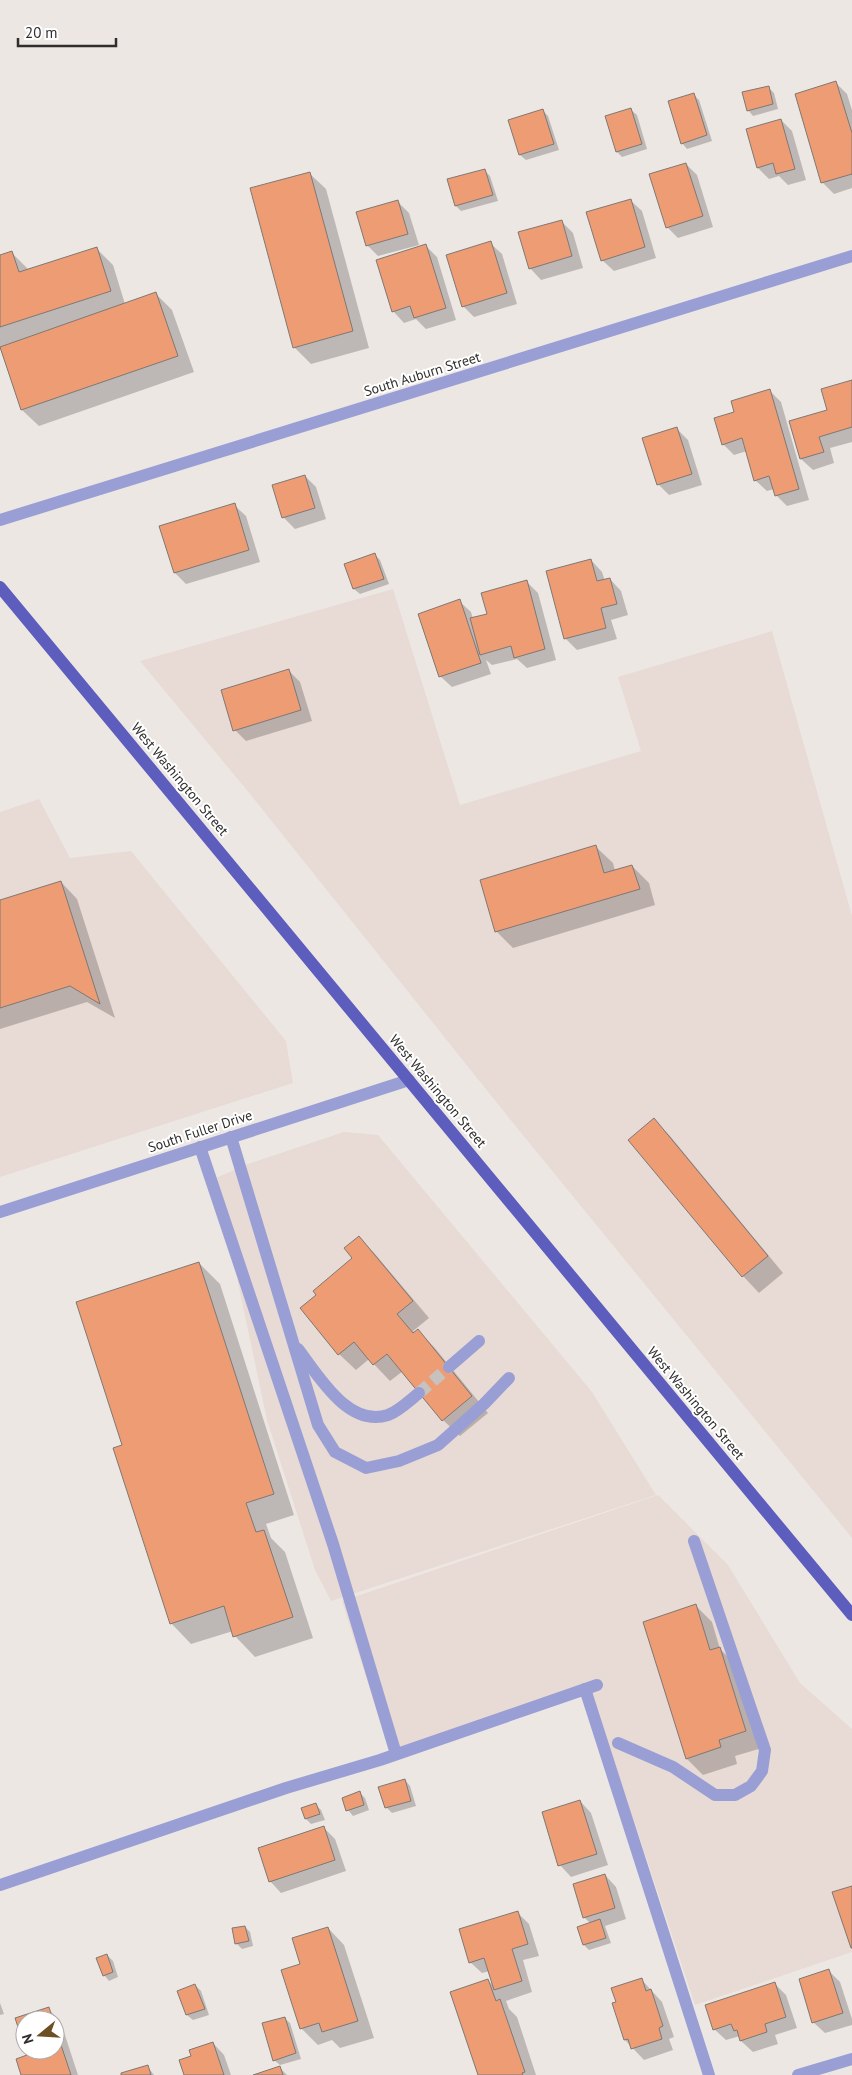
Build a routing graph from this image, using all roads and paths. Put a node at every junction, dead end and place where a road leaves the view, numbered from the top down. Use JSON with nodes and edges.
{"nodes":[{"id":1,"x":852,"y":256,"type":"edge"},
{"id":2,"x":0,"y":520,"type":"edge"},
{"id":3,"x":0,"y":587,"type":"edge"},
{"id":4,"x":409,"y":1080,"type":"junction"},
{"id":5,"x":231,"y":1137,"type":"junction"},
{"id":6,"x":200,"y":1147,"type":"junction"},
{"id":7,"x":0,"y":1212,"type":"edge"},
{"id":8,"x":479,"y":1342,"type":"dead end"},
{"id":9,"x":293,"y":1344,"type":"junction"},
{"id":10,"x":449,"y":1367,"type":"tunnel mouth"},
{"id":11,"x":509,"y":1378,"type":"dead end"},
{"id":12,"x":419,"y":1393,"type":"tunnel mouth"},
{"id":13,"x":694,"y":1541,"type":"dead end"},
{"id":14,"x":852,"y":1615,"type":"edge"},
{"id":15,"x":618,"y":1743,"type":"dead end"},
{"id":16,"x":396,"y":1754,"type":"junction"},
{"id":17,"x":0,"y":1885,"type":"edge"},
{"id":18,"x":852,"y":2060,"type":"edge"},
{"id":19,"x":709,"y":2075,"type":"edge"},
{"id":20,"x":798,"y":2075,"type":"edge"}],
"edges":[{"from":1,"to":2,"type":"street","name":"South Auburn Street"},
{"from":3,"to":4,"type":"main road","name":"West Washington Street"},
{"from":4,"to":5,"type":"street","name":"South Fuller Drive"},
{"from":4,"to":14,"type":"main road","name":"West Washington Street"},
{"from":5,"to":6,"type":"street","name":"South Fuller Drive"},
{"from":5,"to":9,"type":"street"},
{"from":6,"to":7,"type":"street","name":"South Fuller Drive"},
{"from":6,"to":16,"type":"street"},
{"from":8,"to":10,"type":"street"},
{"from":9,"to":11,"type":"street"},
{"from":9,"to":12,"type":"street"},
{"from":13,"to":15,"type":"street"},
{"from":16,"to":17,"type":"street"},
{"from":16,"to":19,"type":"street"},
{"from":18,"to":20,"type":"street"}]}
